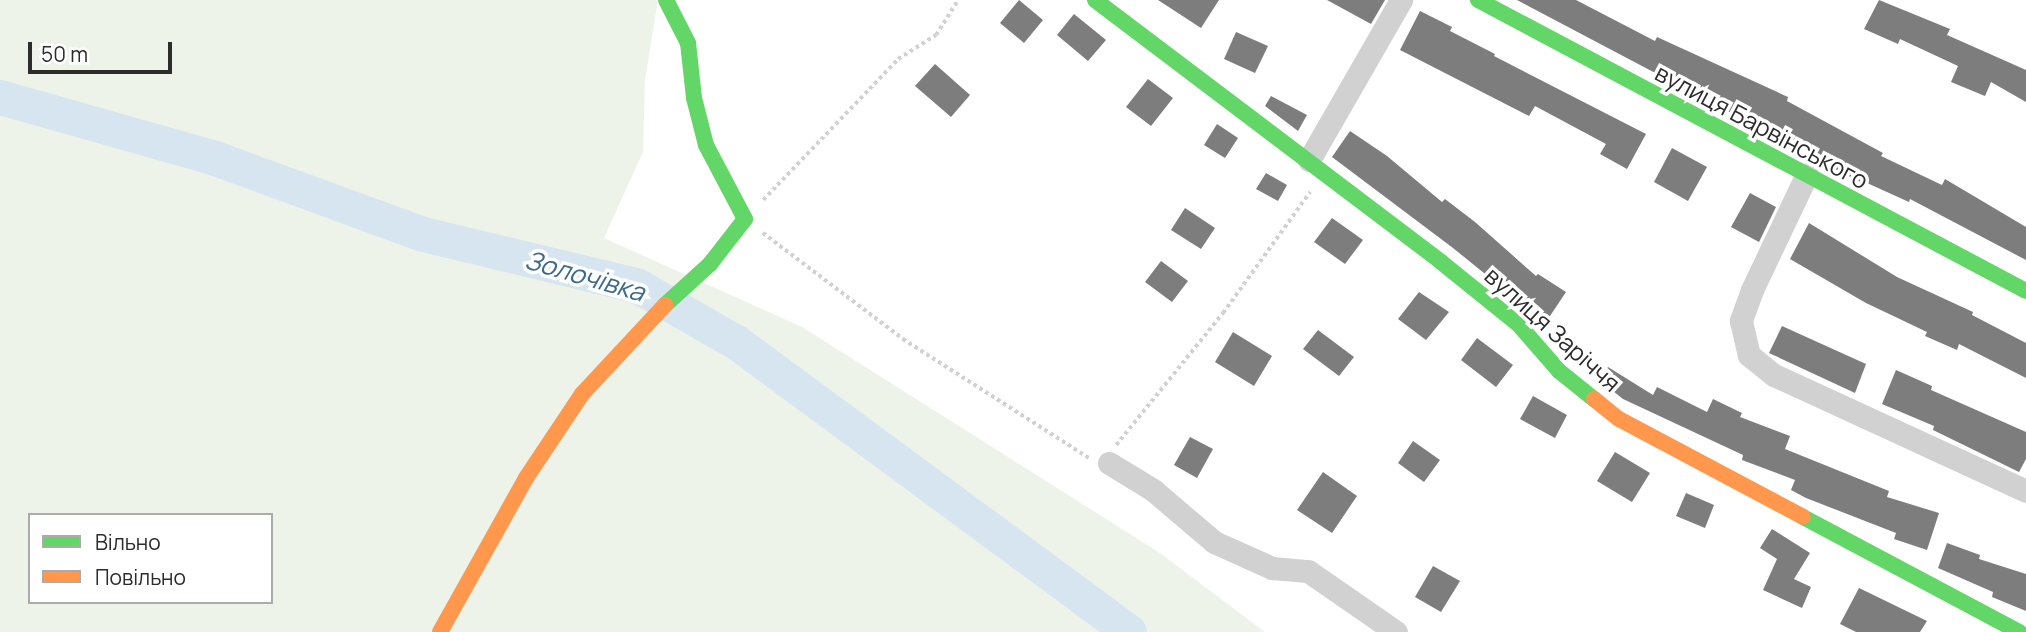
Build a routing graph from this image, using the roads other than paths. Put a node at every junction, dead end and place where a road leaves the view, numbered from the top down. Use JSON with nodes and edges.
{"nodes":[{"id":1,"x":666,"y":0,"type":"edge"},
{"id":2,"x":1095,"y":0,"type":"edge"},
{"id":3,"x":1401,"y":0,"type":"edge"},
{"id":4,"x":1478,"y":0,"type":"edge"},
{"id":5,"x":1317,"y":166,"type":"junction"},
{"id":6,"x":1807,"y":174,"type":"junction"},
{"id":7,"x":2026,"y":291,"type":"edge"},
{"id":8,"x":1109,"y":463,"type":"road end"},
{"id":9,"x":2026,"y":491,"type":"edge"},
{"id":10,"x":440,"y":632,"type":"edge"},
{"id":11,"x":1396,"y":632,"type":"edge"},
{"id":12,"x":2019,"y":632,"type":"edge"}],
"edges":[{"from":1,"to":10,"type":"street"},
{"from":2,"to":5,"type":"street","name":"вулиця Заріччя"},
{"from":3,"to":5,"type":"street"},
{"from":4,"to":6,"type":"street","name":"вулиця Барвінського"},
{"from":5,"to":12,"type":"street","name":"вулиця Заріччя"},
{"from":6,"to":7,"type":"street","name":"вулиця Барвінського"},
{"from":6,"to":9,"type":"street"},
{"from":8,"to":11,"type":"street"}]}
